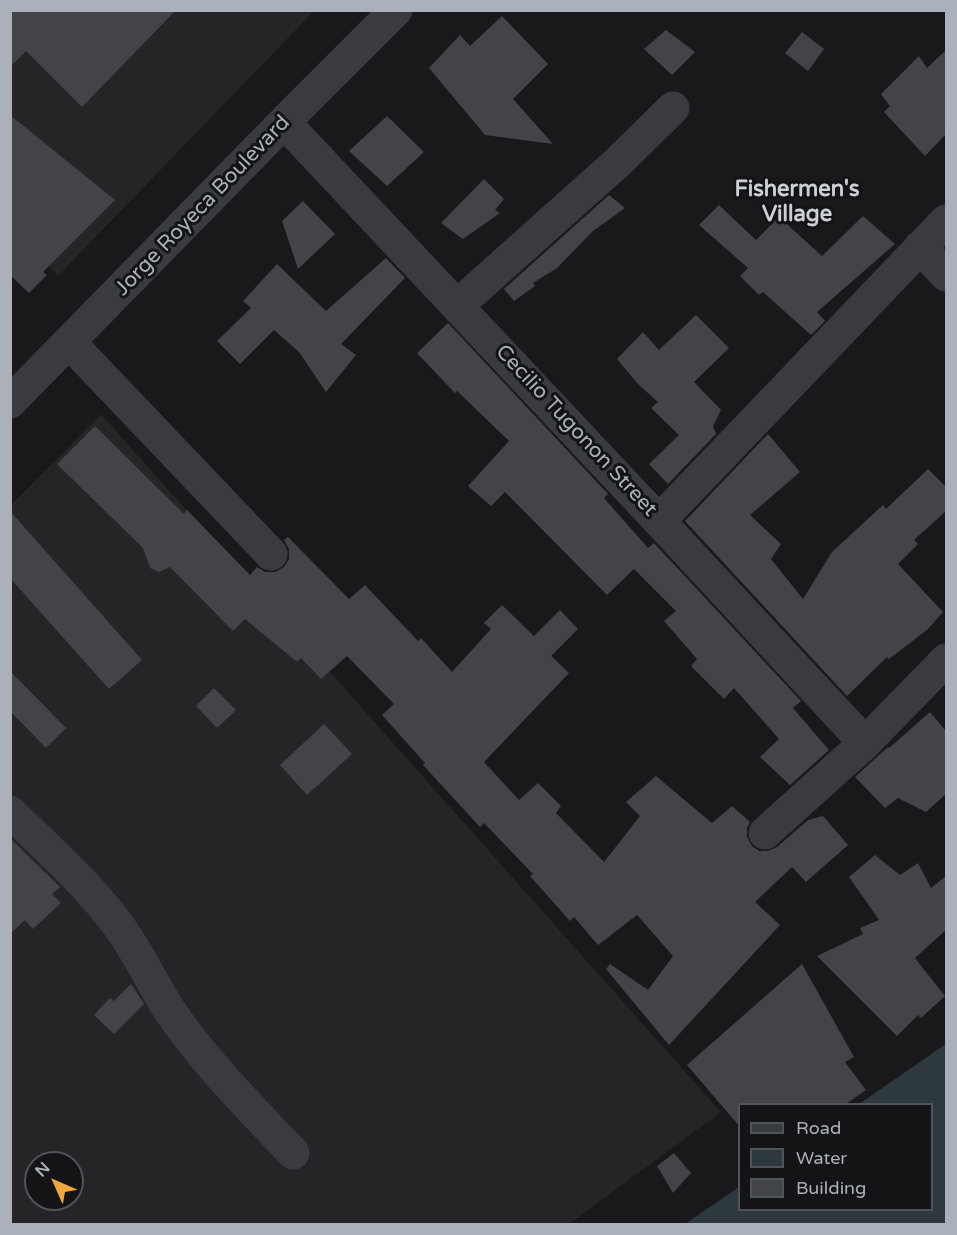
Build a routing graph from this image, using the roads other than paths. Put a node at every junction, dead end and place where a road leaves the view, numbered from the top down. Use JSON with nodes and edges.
{"nodes":[{"id":1,"x":396,"y":10,"type":"edge"},
{"id":2,"x":673,"y":108,"type":"dead end"},
{"id":3,"x":284,"y":122,"type":"junction"},
{"id":4,"x":946,"y":221,"type":"edge"},
{"id":5,"x":920,"y":247,"type":"junction"},
{"id":6,"x":946,"y":275,"type":"edge"},
{"id":7,"x":458,"y":305,"type":"junction"},
{"id":8,"x":69,"y":342,"type":"junction"},
{"id":9,"x":10,"y":402,"type":"edge"},
{"id":10,"x":659,"y":520,"type":"junction"},
{"id":11,"x":271,"y":554,"type":"dead end"},
{"id":12,"x":946,"y":660,"type":"edge"},
{"id":13,"x":865,"y":743,"type":"junction"},
{"id":14,"x":10,"y":812,"type":"edge"},
{"id":15,"x":765,"y":833,"type":"dead end"},
{"id":16,"x":293,"y":1153,"type":"dead end"}],
"edges":[{"from":1,"to":3,"type":"street","name":"Jorge Royeca Boulevard"},
{"from":2,"to":7,"type":"street"},
{"from":3,"to":7,"type":"street","name":"Cecilio Tugonon Street"},
{"from":3,"to":8,"type":"street","name":"Jorge Royeca Boulevard"},
{"from":4,"to":5,"type":"street"},
{"from":5,"to":6,"type":"street"},
{"from":5,"to":10,"type":"street"},
{"from":7,"to":10,"type":"street","name":"Cecilio Tugonon Street"},
{"from":8,"to":9,"type":"street","name":"Jorge Royeca Boulevard"},
{"from":8,"to":11,"type":"street"},
{"from":10,"to":13,"type":"street","name":"Cecilio Tugonon Street"},
{"from":12,"to":13,"type":"street"},
{"from":13,"to":15,"type":"street"},
{"from":14,"to":16,"type":"street"}]}
